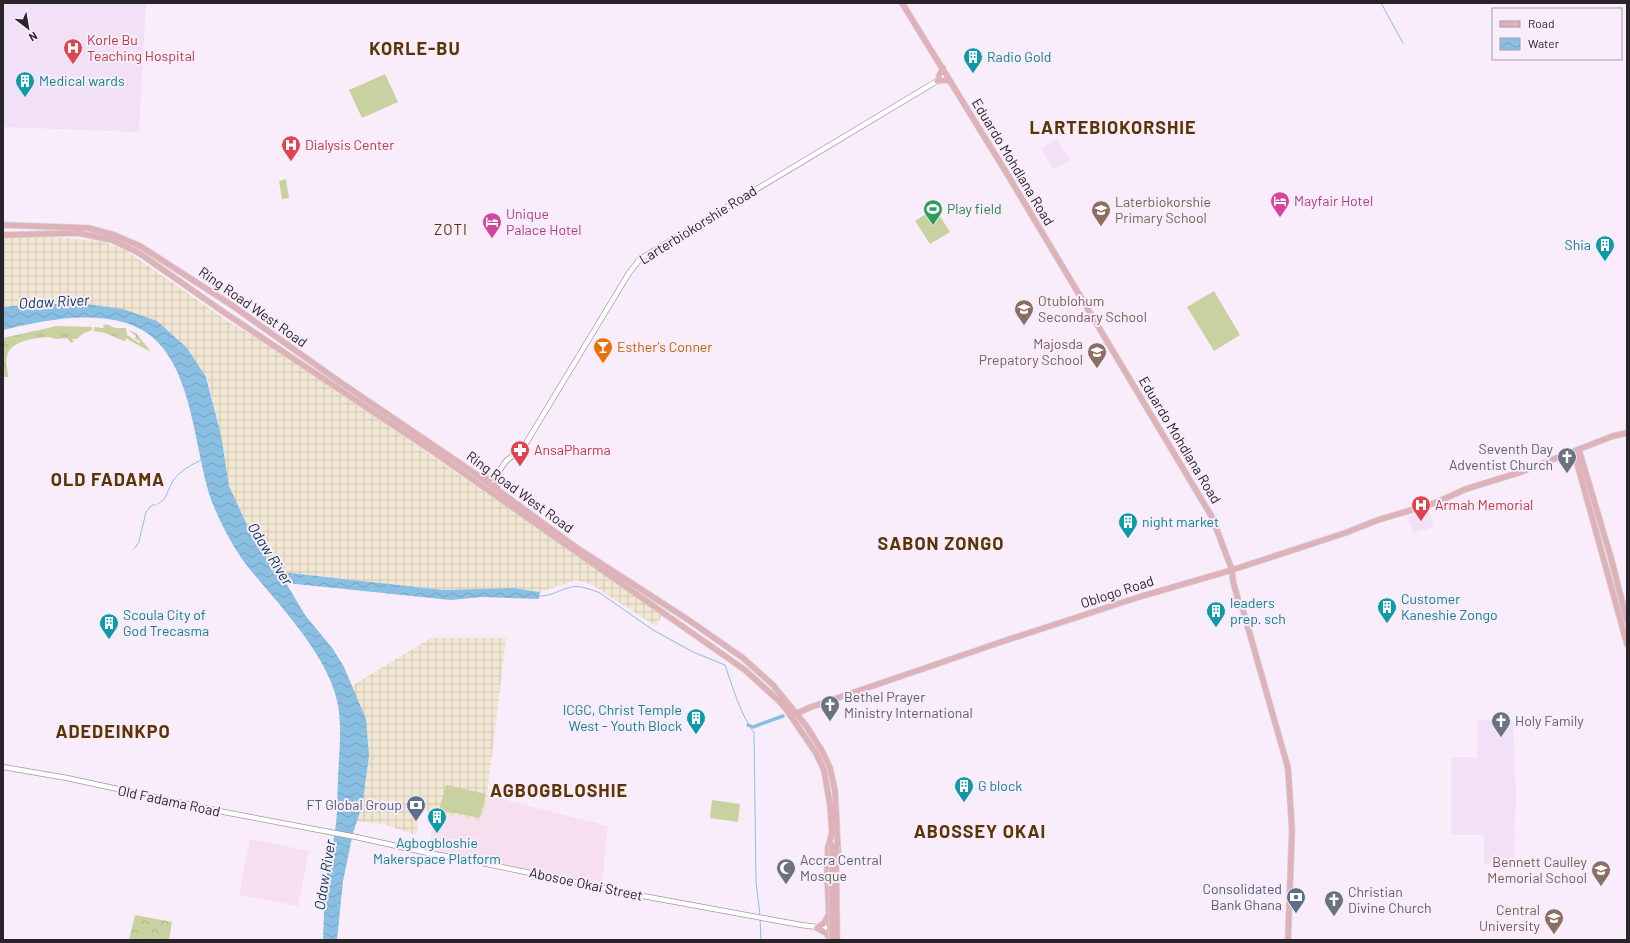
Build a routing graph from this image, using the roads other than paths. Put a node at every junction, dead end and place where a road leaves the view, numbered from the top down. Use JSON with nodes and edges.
{"nodes":[{"id":1,"x":902,"y":3,"type":"edge"},
{"id":2,"x":945,"y":72,"type":"junction"},
{"id":3,"x":938,"y":78,"type":"junction"},
{"id":4,"x":951,"y":82,"type":"junction"},
{"id":5,"x":3,"y":225,"type":"edge"},
{"id":6,"x":3,"y":235,"type":"edge"},
{"id":7,"x":230,"y":304,"type":"junction"},
{"id":8,"x":225,"y":313,"type":"junction"},
{"id":9,"x":1627,"y":432,"type":"edge"},
{"id":10,"x":1577,"y":453,"type":"junction"},
{"id":11,"x":480,"y":477,"type":"junction"},
{"id":12,"x":495,"y":477,"type":"junction"},
{"id":13,"x":488,"y":487,"type":"junction"},
{"id":14,"x":498,"y":490,"type":"junction"},
{"id":15,"x":1232,"y":570,"type":"junction"},
{"id":16,"x":1627,"y":621,"type":"edge"},
{"id":17,"x":1627,"y":644,"type":"edge"},
{"id":18,"x":788,"y":702,"type":"junction"},
{"id":19,"x":811,"y":707,"type":"junction"},
{"id":20,"x":794,"y":715,"type":"junction"},
{"id":21,"x":807,"y":727,"type":"junction"},
{"id":22,"x":3,"y":767,"type":"edge"},
{"id":23,"x":334,"y":833,"type":"joint"},
{"id":24,"x":832,"y":836,"type":"junction"},
{"id":25,"x":835,"y":843,"type":"junction"},
{"id":26,"x":828,"y":916,"type":"junction"},
{"id":27,"x":817,"y":928,"type":"junction"},
{"id":28,"x":829,"y":928,"type":"junction"},
{"id":29,"x":839,"y":930,"type":"junction"},
{"id":30,"x":834,"y":940,"type":"edge"},
{"id":31,"x":1288,"y":940,"type":"edge"}],
"edges":[{"from":1,"to":2,"type":"main road","name":"Eduardo Mohdlana Road"},
{"from":2,"to":3,"type":"main road"},
{"from":2,"to":4,"type":"main road","name":"Eduardo Mohdlana Road"},
{"from":3,"to":4,"type":"main road"},
{"from":3,"to":12,"type":"street","name":"Larterbiokorshie Road"},
{"from":4,"to":15,"type":"main road","name":"Eduardo Mohdlana Road"},
{"from":5,"to":7,"type":"main road","name":"Ring Road West Road"},
{"from":6,"to":8,"type":"main road","name":"Ring Road West Road"},
{"from":7,"to":8,"type":"main road"},
{"from":7,"to":11,"type":"main road","name":"Ring Road West Road"},
{"from":8,"to":13,"type":"main road","name":"Ring Road West Road"},
{"from":9,"to":10,"type":"main road","name":"Oblogo Road"},
{"from":10,"to":15,"type":"main road","name":"Oblogo Road"},
{"from":10,"to":16,"type":"main road"},
{"from":10,"to":17,"type":"main road"},
{"from":11,"to":12,"type":"main road"},
{"from":11,"to":13,"type":"main road","name":"Ring Road West Road"},
{"from":12,"to":13,"type":"street","name":"Larterbiokorshie Road"},
{"from":12,"to":14,"type":"main road"},
{"from":13,"to":14,"type":"main road","name":"Ring Road West Road"},
{"from":13,"to":20,"type":"main road","name":"Ring Road West Road"},
{"from":14,"to":18,"type":"main road","name":"Ring Road West Road"},
{"from":15,"to":19,"type":"main road","name":"Oblogo Road"},
{"from":15,"to":31,"type":"main road","name":"Eduardo Mohdlana Road"},
{"from":18,"to":19,"type":"main road"},
{"from":18,"to":20,"type":"main road","name":"Ring Road West Road"},
{"from":19,"to":20,"type":"main road","name":"Oblogo Road"},
{"from":19,"to":21,"type":"main road"},
{"from":20,"to":21,"type":"main road","name":"Ring Road West Road"},
{"from":20,"to":24,"type":"main road","name":"Ring Road West Road"},
{"from":21,"to":25,"type":"main road","name":"Ring Road West Road"},
{"from":22,"to":23,"type":"street","name":"Old Fadama Road"},
{"from":23,"to":27,"type":"street","name":"Abosoe Okai Street"},
{"from":24,"to":25,"type":"main road"},
{"from":24,"to":26,"type":"main road","name":"Ring Road West Road"},
{"from":25,"to":29,"type":"main road","name":"Ring Road West Road"},
{"from":25,"to":30,"type":"main road","name":"Ring Road West Road","bridge":true},
{"from":26,"to":27,"type":"main road"},
{"from":26,"to":28,"type":"main road","name":"Ring Road West Road"},
{"from":27,"to":28,"type":"street","name":"Abosoe Okai Street"},
{"from":27,"to":30,"type":"main road"},
{"from":28,"to":29,"type":"street","name":"Abosoe Okai Street"},
{"from":28,"to":30,"type":"main road","name":"Ring Road West Road"},
{"from":29,"to":30,"type":"main road","name":"Ring Road West Road"}]}
